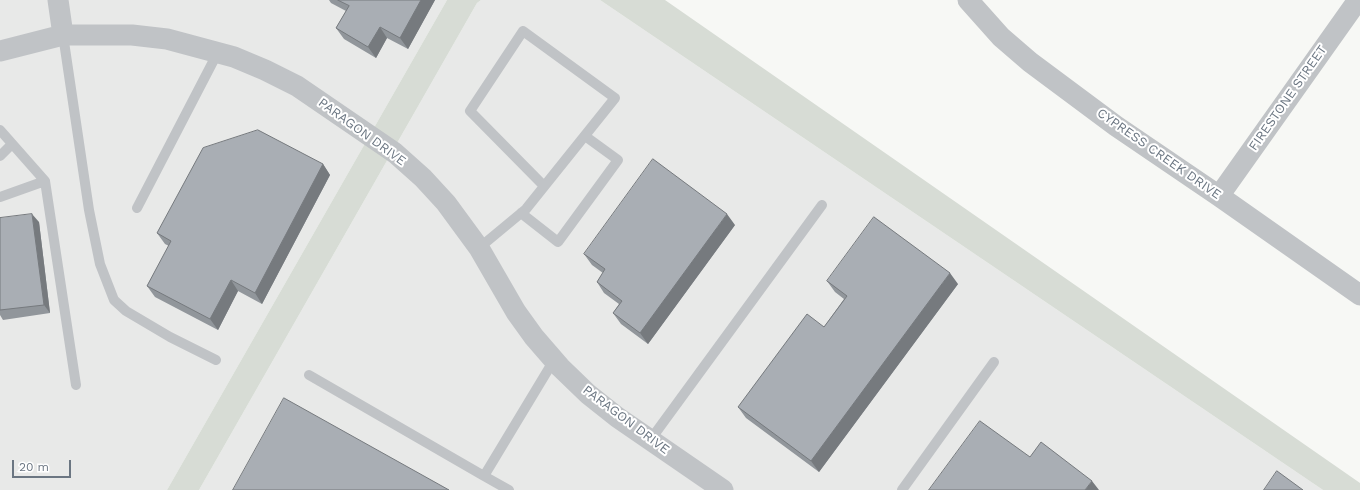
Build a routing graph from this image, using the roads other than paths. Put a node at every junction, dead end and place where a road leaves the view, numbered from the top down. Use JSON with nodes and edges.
{"nodes":[{"id":1,"x":58,"y":0,"type":"edge"},
{"id":2,"x":1358,"y":0,"type":"edge"},
{"id":3,"x":976,"y":3,"type":"edge"},
{"id":4,"x":63,"y":35,"type":"junction"},
{"id":5,"x":0,"y":51,"type":"edge"},
{"id":6,"x":218,"y":52,"type":"junction"},
{"id":7,"x":0,"y":130,"type":"edge"},
{"id":8,"x":585,"y":136,"type":"junction"},
{"id":9,"x":12,"y":144,"type":"junction"},
{"id":10,"x":0,"y":156,"type":"edge"},
{"id":11,"x":45,"y":181,"type":"junction"},
{"id":12,"x":544,"y":186,"type":"junction"},
{"id":13,"x":1219,"y":196,"type":"junction"},
{"id":14,"x":0,"y":197,"type":"edge"},
{"id":15,"x":822,"y":205,"type":"dead end"},
{"id":16,"x":137,"y":208,"type":"dead end"},
{"id":17,"x":521,"y":213,"type":"junction"},
{"id":18,"x":479,"y":248,"type":"junction"},
{"id":19,"x":1360,"y":295,"type":"edge"},
{"id":20,"x":216,"y":360,"type":"dead end"},
{"id":21,"x":554,"y":360,"type":"junction"},
{"id":22,"x":994,"y":362,"type":"dead end"},
{"id":23,"x":308,"y":375,"type":"dead end"},
{"id":24,"x":76,"y":385,"type":"dead end"},
{"id":25,"x":651,"y":439,"type":"junction"},
{"id":26,"x":484,"y":476,"type":"junction"},
{"id":27,"x":510,"y":490,"type":"edge"},
{"id":28,"x":723,"y":490,"type":"edge"},
{"id":29,"x":902,"y":490,"type":"edge"}],
"edges":[{"from":1,"to":4,"type":"street"},
{"from":2,"to":13,"type":"street","name":"FIRESTONE STREET"},
{"from":3,"to":13,"type":"street","name":"CYPRESS CREEK DRIVE"},
{"from":4,"to":5,"type":"street","name":"PARAGON DRIVE"},
{"from":4,"to":6,"type":"street","name":"PARAGON DRIVE"},
{"from":4,"to":20,"type":"lane"},
{"from":6,"to":16,"type":"lane"},
{"from":6,"to":18,"type":"street","name":"PARAGON DRIVE"},
{"from":7,"to":9,"type":"lane"},
{"from":8,"to":12,"type":"lane"},
{"from":8,"to":12,"type":"lane"},
{"from":8,"to":17,"type":"lane"},
{"from":9,"to":10,"type":"lane"},
{"from":9,"to":11,"type":"lane"},
{"from":11,"to":14,"type":"lane"},
{"from":11,"to":24,"type":"lane"},
{"from":12,"to":17,"type":"lane"},
{"from":13,"to":19,"type":"street","name":"CYPRESS CREEK DRIVE"},
{"from":15,"to":25,"type":"lane"},
{"from":17,"to":18,"type":"lane"},
{"from":18,"to":21,"type":"street","name":"PARAGON DRIVE"},
{"from":21,"to":25,"type":"street","name":"PARAGON DRIVE"},
{"from":21,"to":26,"type":"lane"},
{"from":22,"to":29,"type":"lane"},
{"from":23,"to":26,"type":"lane"},
{"from":25,"to":28,"type":"street","name":"PARAGON DRIVE"},
{"from":26,"to":27,"type":"lane"}]}
